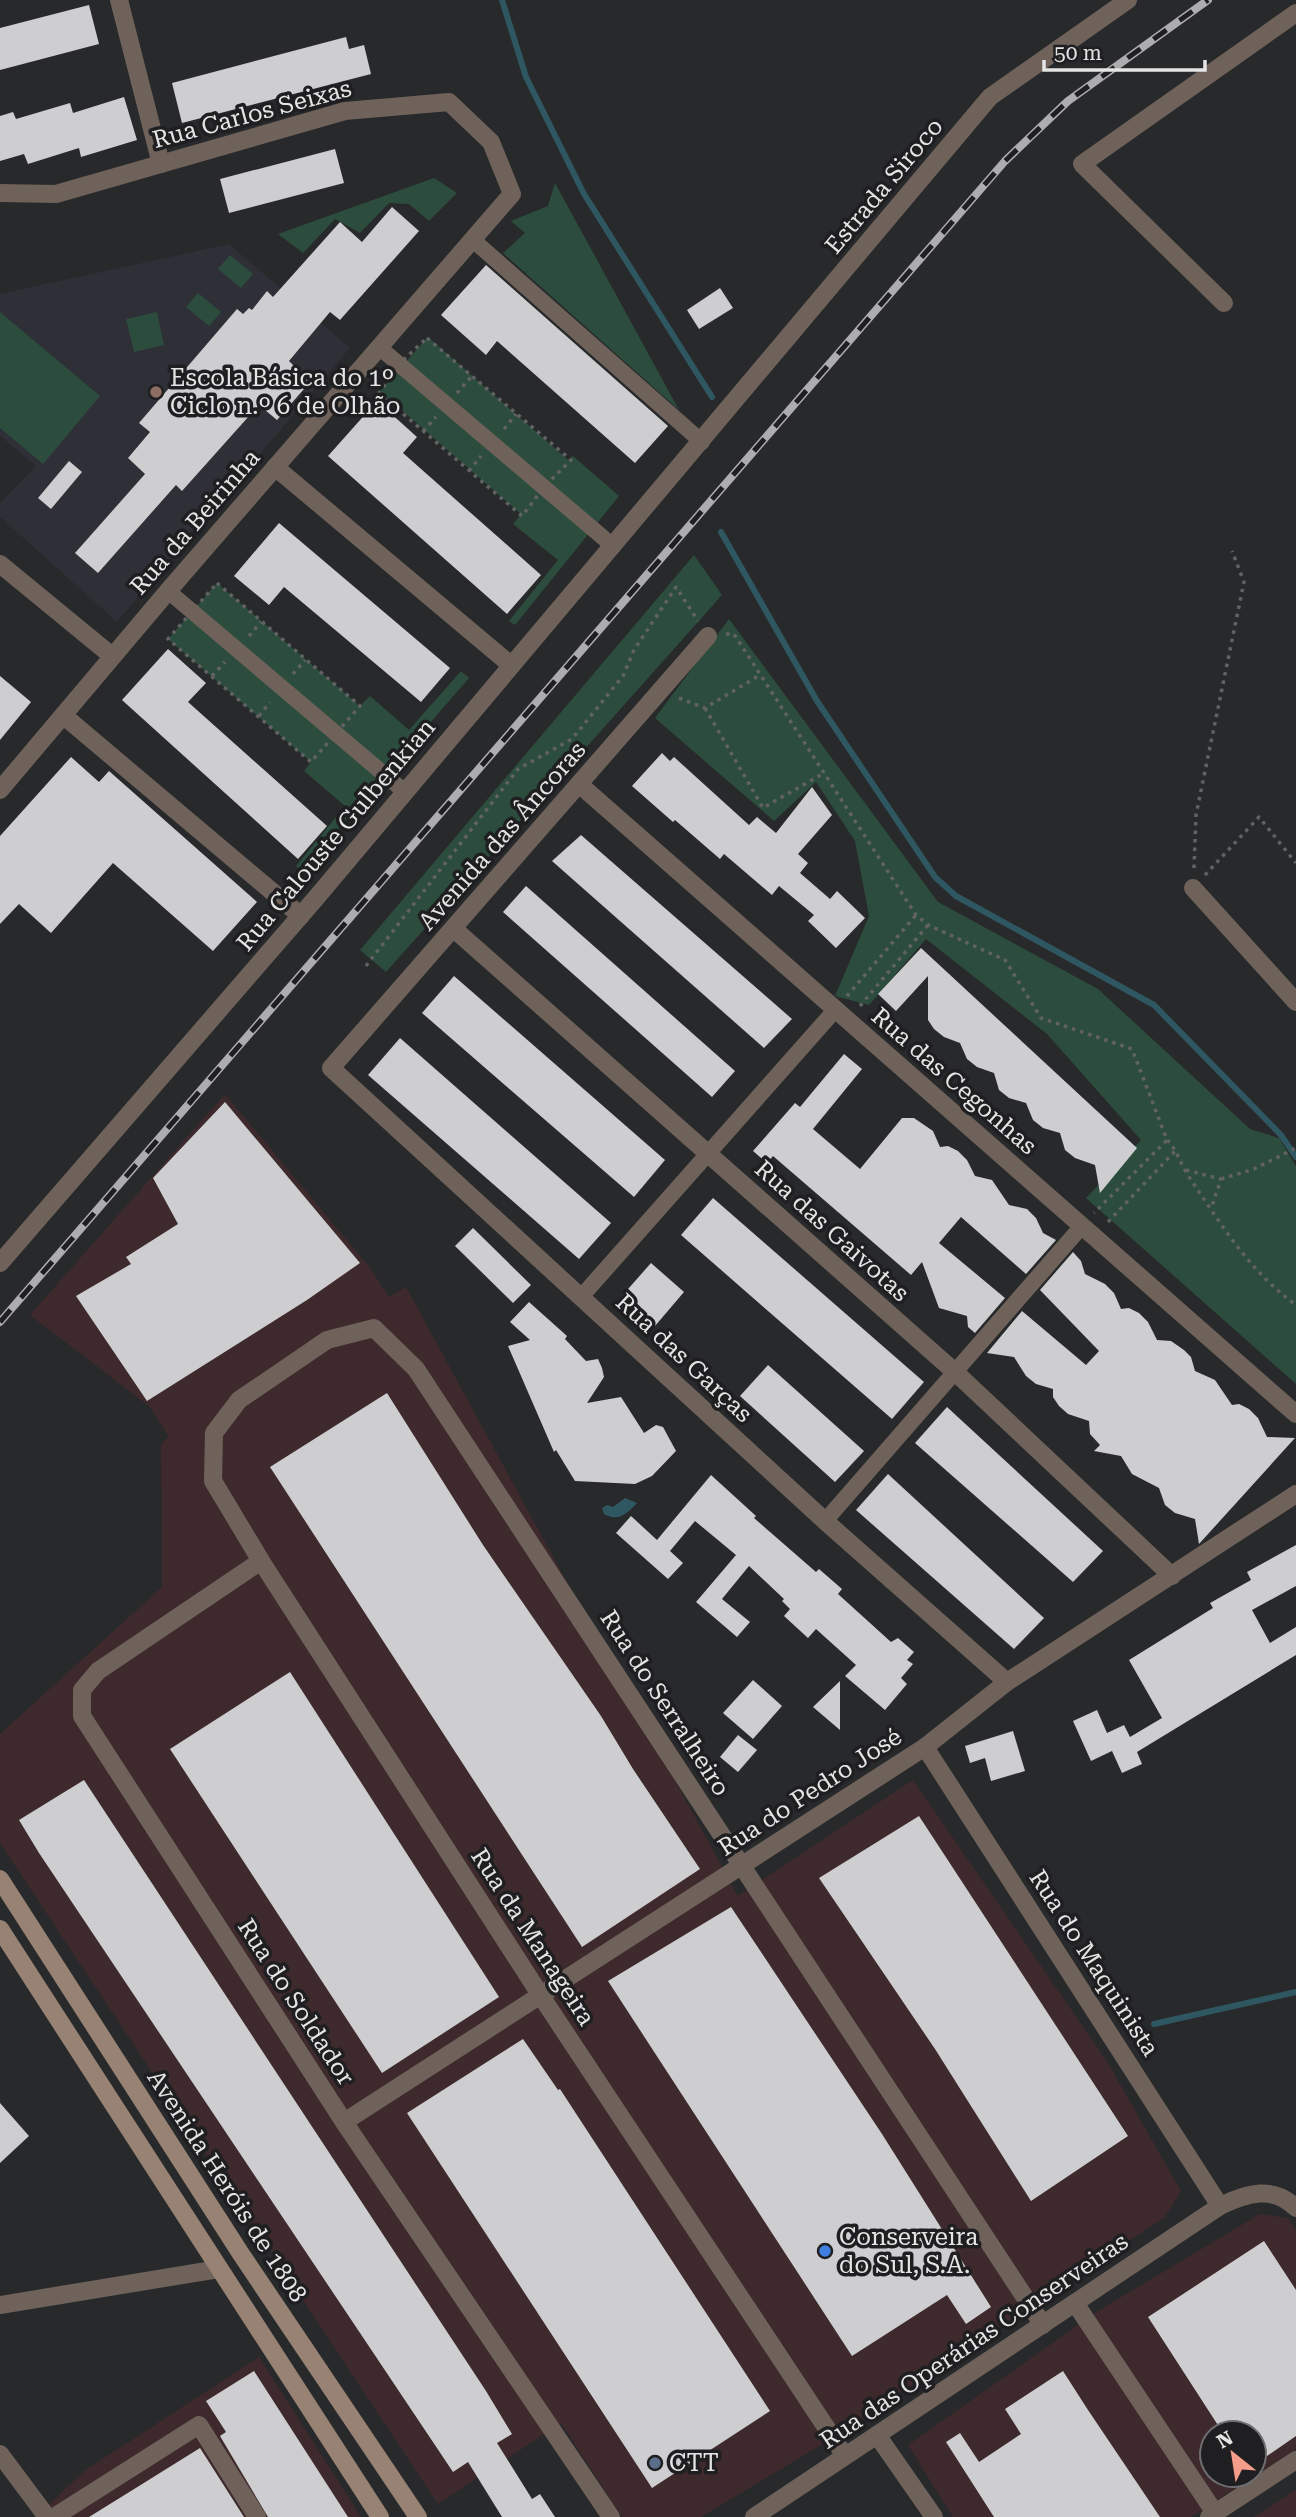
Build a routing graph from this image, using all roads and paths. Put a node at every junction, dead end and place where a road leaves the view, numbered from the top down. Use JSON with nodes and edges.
{"nodes":[{"id":1,"x":119,"y":0,"type":"edge"},
{"id":2,"x":1128,"y":0,"type":"edge"},
{"id":3,"x":1296,"y":13,"type":"edge"},
{"id":4,"x":161,"y":164,"type":"junction"},
{"id":5,"x":0,"y":193,"type":"edge"},
{"id":6,"x":512,"y":194,"type":"joint"},
{"id":7,"x":473,"y":240,"type":"junction"},
{"id":8,"x":1224,"y":303,"type":"dead end"},
{"id":9,"x":428,"y":338,"type":"dead end"},
{"id":10,"x":380,"y":348,"type":"junction"},
{"id":11,"x":379,"y":393,"type":"dead end"},
{"id":12,"x":704,"y":439,"type":"junction"},
{"id":13,"x":571,"y":460,"type":"dead end"},
{"id":14,"x":275,"y":467,"type":"junction"},
{"id":15,"x":522,"y":516,"type":"dead end"},
{"id":16,"x":613,"y":545,"type":"junction"},
{"id":17,"x":1232,"y":551,"type":"dead end"},
{"id":18,"x":0,"y":564,"type":"edge"},
{"id":19,"x":217,"y":583,"type":"dead end"},
{"id":20,"x":168,"y":591,"type":"junction"},
{"id":21,"x":708,"y":636,"type":"junction"},
{"id":22,"x":168,"y":639,"type":"dead end"},
{"id":23,"x":112,"y":656,"type":"junction"},
{"id":24,"x":511,"y":665,"type":"junction"},
{"id":25,"x":760,"y":675,"type":"junction"},
{"id":26,"x":677,"y":697,"type":"dead end"},
{"id":27,"x":360,"y":706,"type":"dead end"},
{"id":28,"x":705,"y":708,"type":"junction"},
{"id":29,"x":64,"y":716,"type":"junction"},
{"id":30,"x":311,"y":762,"type":"dead end"},
{"id":31,"x":824,"y":773,"type":"junction"},
{"id":32,"x":579,"y":784,"type":"junction"},
{"id":33,"x":0,"y":790,"type":"edge"},
{"id":34,"x":405,"y":792,"type":"junction"},
{"id":35,"x":1296,"y":863,"type":"edge"},
{"id":36,"x":1193,"y":888,"type":"junction"},
{"id":37,"x":916,"y":915,"type":"junction"},
{"id":38,"x":301,"y":916,"type":"junction"},
{"id":39,"x":928,"y":925,"type":"junction"},
{"id":40,"x":454,"y":929,"type":"junction"},
{"id":41,"x":366,"y":966,"type":"dead end"},
{"id":42,"x":1296,"y":1002,"type":"edge"},
{"id":43,"x":843,"y":1009,"type":"junction"},
{"id":44,"x":331,"y":1068,"type":"joint"},
{"id":45,"x":1167,"y":1140,"type":"junction"},
{"id":46,"x":1296,"y":1148,"type":"edge"},
{"id":47,"x":1176,"y":1150,"type":"junction"},
{"id":48,"x":707,"y":1153,"type":"junction"},
{"id":49,"x":1184,"y":1170,"type":"junction"},
{"id":50,"x":1221,"y":1179,"type":"junction"},
{"id":51,"x":1211,"y":1209,"type":"junction"},
{"id":52,"x":1088,"y":1231,"type":"junction"},
{"id":53,"x":0,"y":1263,"type":"edge"},
{"id":54,"x":581,"y":1297,"type":"junction"},
{"id":55,"x":1296,"y":1305,"type":"edge"},
{"id":56,"x":374,"y":1328,"type":"joint"},
{"id":57,"x":955,"y":1372,"type":"junction"},
{"id":58,"x":1296,"y":1414,"type":"edge"},
{"id":59,"x":1296,"y":1494,"type":"edge"},
{"id":60,"x":825,"y":1521,"type":"junction"},
{"id":61,"x":261,"y":1561,"type":"junction"},
{"id":62,"x":1172,"y":1576,"type":"junction"},
{"id":63,"x":1007,"y":1682,"type":"junction"},
{"id":64,"x":925,"y":1747,"type":"junction"},
{"id":65,"x":742,"y":1865,"type":"junction"},
{"id":66,"x":0,"y":1879,"type":"edge"},
{"id":67,"x":0,"y":1929,"type":"edge"},
{"id":68,"x":541,"y":1996,"type":"junction"},
{"id":69,"x":344,"y":2122,"type":"junction"},
{"id":70,"x":1220,"y":2206,"type":"junction"},
{"id":71,"x":1296,"y":2208,"type":"edge"},
{"id":72,"x":219,"y":2269,"type":"junction"},
{"id":73,"x":1075,"y":2303,"type":"junction"},
{"id":74,"x":0,"y":2305,"type":"edge"},
{"id":75,"x":1043,"y":2325,"type":"junction"},
{"id":76,"x":877,"y":2435,"type":"junction"},
{"id":77,"x":0,"y":2454,"type":"edge"},
{"id":78,"x":845,"y":2456,"type":"junction"},
{"id":79,"x":1296,"y":2460,"type":"edge"},
{"id":80,"x":1212,"y":2515,"type":"edge"},
{"id":81,"x":47,"y":2517,"type":"edge"},
{"id":82,"x":54,"y":2517,"type":"edge"},
{"id":83,"x":257,"y":2517,"type":"edge"},
{"id":84,"x":380,"y":2517,"type":"edge"},
{"id":85,"x":418,"y":2517,"type":"edge"},
{"id":86,"x":611,"y":2517,"type":"edge"},
{"id":87,"x":754,"y":2517,"type":"edge"},
{"id":88,"x":934,"y":2517,"type":"edge"}],
"edges":[{"from":1,"to":4,"type":"street"},
{"from":2,"to":12,"type":"street","name":"Estrada Siroco"},
{"from":3,"to":8,"type":"street"},
{"from":4,"to":5,"type":"street","name":"Rua Carlos Seixas"},
{"from":4,"to":6,"type":"street","name":"Rua Carlos Seixas"},
{"from":6,"to":7,"type":"street","name":"Rua da Beirinha"},
{"from":7,"to":10,"type":"street","name":"Rua da Beirinha"},
{"from":7,"to":12,"type":"street"},
{"from":9,"to":13,"type":"path"},
{"from":10,"to":14,"type":"street","name":"Rua da Beirinha"},
{"from":10,"to":16,"type":"street"},
{"from":11,"to":15,"type":"path"},
{"from":12,"to":16,"type":"street","name":"Rua Calouste Gulbenkian"},
{"from":14,"to":20,"type":"street","name":"Rua da Beirinha"},
{"from":14,"to":24,"type":"street"},
{"from":16,"to":24,"type":"street","name":"Rua Calouste Gulbenkian"},
{"from":17,"to":36,"type":"path"},
{"from":18,"to":23,"type":"street"},
{"from":19,"to":27,"type":"path"},
{"from":20,"to":23,"type":"street","name":"Rua da Beirinha"},
{"from":20,"to":34,"type":"street"},
{"from":21,"to":25,"type":"path"},
{"from":21,"to":32,"type":"street","name":"Avenida das Âncoras"},
{"from":21,"to":41,"type":"path"},
{"from":22,"to":30,"type":"path"},
{"from":23,"to":29,"type":"street","name":"Rua da Beirinha"},
{"from":24,"to":34,"type":"street","name":"Rua Calouste Gulbenkian"},
{"from":25,"to":28,"type":"path"},
{"from":25,"to":31,"type":"path"},
{"from":26,"to":28,"type":"path"},
{"from":28,"to":31,"type":"path"},
{"from":29,"to":33,"type":"street","name":"Rua da Beirinha"},
{"from":29,"to":38,"type":"street"},
{"from":31,"to":37,"type":"path"},
{"from":32,"to":40,"type":"street","name":"Avenida das Âncoras"},
{"from":32,"to":43,"type":"street","name":"Rua das Cegonhas"},
{"from":34,"to":38,"type":"street","name":"Rua Calouste Gulbenkian"},
{"from":35,"to":36,"type":"path"},
{"from":36,"to":42,"type":"street"},
{"from":37,"to":39,"type":"path"},
{"from":37,"to":43,"type":"path"},
{"from":38,"to":53,"type":"street","name":"Rua Calouste Gulbenkian"},
{"from":39,"to":43,"type":"path"},
{"from":39,"to":45,"type":"path"},
{"from":40,"to":44,"type":"street","name":"Avenida das Âncoras"},
{"from":40,"to":48,"type":"street","name":"Rua das Gaivotas"},
{"from":43,"to":48,"type":"street"},
{"from":43,"to":52,"type":"street","name":"Rua das Cegonhas"},
{"from":44,"to":54,"type":"street","name":"Rua das Garças"},
{"from":45,"to":47,"type":"path"},
{"from":45,"to":52,"type":"path"},
{"from":46,"to":50,"type":"path"},
{"from":47,"to":49,"type":"path"},
{"from":47,"to":52,"type":"path"},
{"from":48,"to":54,"type":"street"},
{"from":48,"to":57,"type":"street","name":"Rua das Gaivotas"},
{"from":49,"to":50,"type":"path"},
{"from":49,"to":51,"type":"path"},
{"from":50,"to":51,"type":"path"},
{"from":51,"to":55,"type":"path"},
{"from":52,"to":57,"type":"street"},
{"from":52,"to":58,"type":"street","name":"Rua das Cegonhas"},
{"from":54,"to":60,"type":"street","name":"Rua das Garças"},
{"from":56,"to":61,"type":"street","name":"Rua da Manageira"},
{"from":56,"to":65,"type":"street","name":"Rua do Serralheiro"},
{"from":57,"to":60,"type":"street"},
{"from":57,"to":62,"type":"street","name":"Rua das Gaivotas"},
{"from":59,"to":62,"type":"street","name":"Rua do Pedro José"},
{"from":60,"to":63,"type":"street","name":"Rua das Garças"},
{"from":61,"to":68,"type":"street","name":"Rua da Manageira"},
{"from":61,"to":69,"type":"street","name":"Rua do Soldador"},
{"from":62,"to":63,"type":"street","name":"Rua do Pedro José"},
{"from":63,"to":64,"type":"street","name":"Rua do Pedro José"},
{"from":64,"to":65,"type":"street","name":"Rua do Pedro José"},
{"from":64,"to":70,"type":"street","name":"Rua do Maquinista"},
{"from":65,"to":68,"type":"street","name":"Rua do Pedro José"},
{"from":65,"to":75,"type":"street","name":"Rua do Serralheiro"},
{"from":66,"to":85,"type":"main road","name":"Avenida Heróis de 1808"},
{"from":67,"to":72,"type":"main road"},
{"from":68,"to":69,"type":"street","name":"Rua do Pedro José"},
{"from":68,"to":78,"type":"street","name":"Rua da Manageira"},
{"from":69,"to":86,"type":"street","name":"Rua do Soldador"},
{"from":70,"to":71,"type":"street","name":"Rua das Operárias Conserveiras"},
{"from":70,"to":73,"type":"street","name":"Rua das Operárias Conserveiras"},
{"from":72,"to":74,"type":"street"},
{"from":72,"to":84,"type":"main road"},
{"from":73,"to":75,"type":"street","name":"Rua das Operárias Conserveiras"},
{"from":73,"to":80,"type":"street"},
{"from":75,"to":76,"type":"street","name":"Rua das Operárias Conserveiras"},
{"from":76,"to":78,"type":"street","name":"Rua das Operárias Conserveiras"},
{"from":76,"to":88,"type":"street"},
{"from":77,"to":81,"type":"street"},
{"from":78,"to":87,"type":"street","name":"Rua das Operárias Conserveiras"},
{"from":79,"to":80,"type":"street"},
{"from":82,"to":83,"type":"street"}]}
